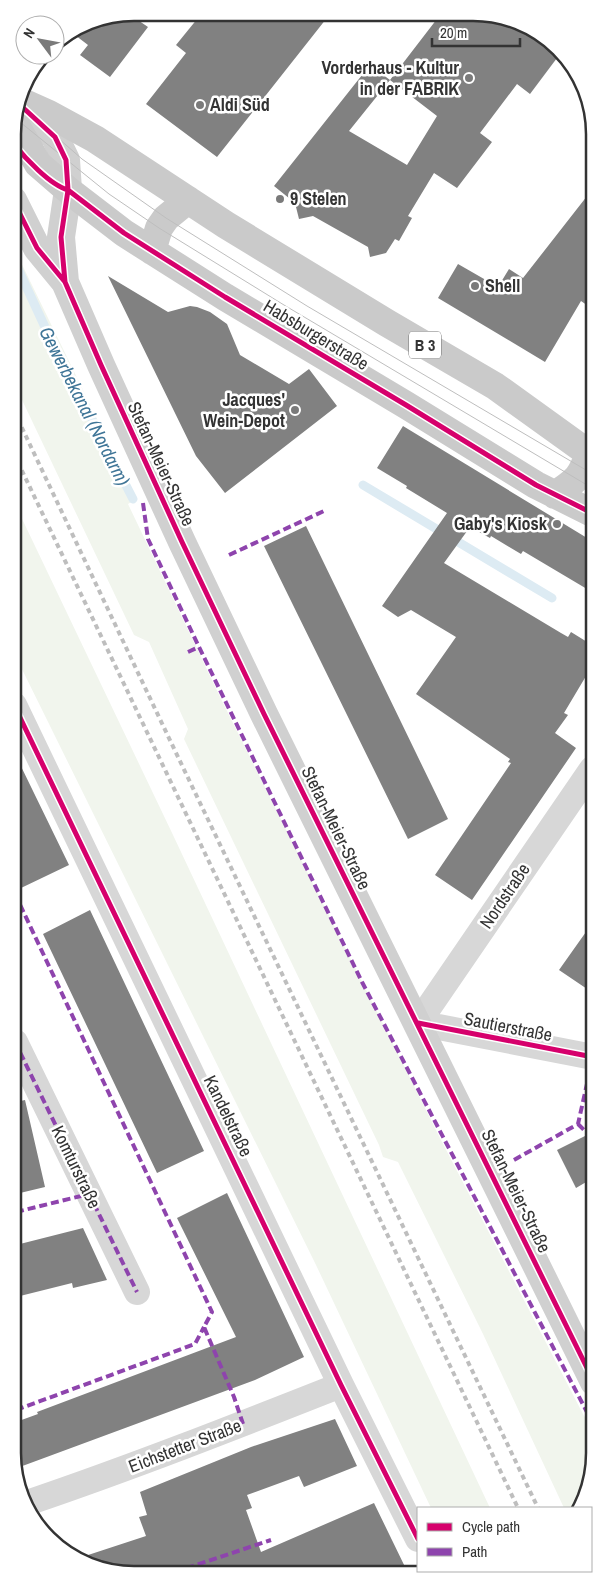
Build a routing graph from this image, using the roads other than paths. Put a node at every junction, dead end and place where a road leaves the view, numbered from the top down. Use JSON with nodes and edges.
{"nodes":[{"id":1,"x":26,"y":103,"type":"edge"},
{"id":2,"x":24,"y":109,"type":"edge"},
{"id":3,"x":21,"y":134,"type":"edge"},
{"id":4,"x":68,"y":190,"type":"junction"},
{"id":5,"x":188,"y":200,"type":"junction"},
{"id":6,"x":21,"y":216,"type":"edge"},
{"id":7,"x":152,"y":251,"type":"junction"},
{"id":8,"x":66,"y":282,"type":"junction"},
{"id":9,"x":586,"y":451,"type":"edge"},
{"id":10,"x":586,"y":464,"type":"edge"},
{"id":11,"x":555,"y":495,"type":"junction"},
{"id":12,"x":586,"y":510,"type":"edge"},
{"id":13,"x":21,"y":720,"type":"edge"},
{"id":14,"x":586,"y":778,"type":"edge"},
{"id":15,"x":418,"y":1023,"type":"junction"},
{"id":16,"x":21,"y":1054,"type":"edge"},
{"id":17,"x":586,"y":1056,"type":"edge"},
{"id":18,"x":137,"y":1292,"type":"dead end"},
{"id":19,"x":586,"y":1366,"type":"edge"},
{"id":20,"x":341,"y":1385,"type":"junction"},
{"id":21,"x":32,"y":1501,"type":"edge"},
{"id":22,"x":417,"y":1537,"type":"edge"}],
"edges":[{"from":1,"to":5,"type":"main road","number":"B 3"},
{"from":2,"to":4,"type":"main road","name":"Stefan-Meier-Straße"},
{"from":3,"to":4,"type":"main road","name":"Habsburgerstraße"},
{"from":4,"to":7,"type":"main road","name":"Habsburgerstraße"},
{"from":4,"to":8,"type":"main road","name":"Stefan-Meier-Straße"},
{"from":5,"to":7,"type":"main road"},
{"from":5,"to":9,"type":"main road","number":"B 3"},
{"from":6,"to":8,"type":"main road","name":"Stefan-Meier-Straße"},
{"from":7,"to":11,"type":"main road","name":"Habsburgerstraße"},
{"from":8,"to":15,"type":"main road","name":"Stefan-Meier-Straße"},
{"from":10,"to":11,"type":"main road"},
{"from":11,"to":12,"type":"main road","name":"Habsburgerstraße"},
{"from":13,"to":20,"type":"street","name":"Kandelstraße"},
{"from":14,"to":15,"type":"street","name":"Nordstraße"},
{"from":15,"to":17,"type":"street","name":"Sautierstraße"},
{"from":15,"to":19,"type":"main road","name":"Stefan-Meier-Straße"},
{"from":16,"to":18,"type":"street","name":"Komturstraße"},
{"from":20,"to":21,"type":"street","name":"Eichstetter Straße"},
{"from":20,"to":22,"type":"street","name":"Kandelstraße"}]}
